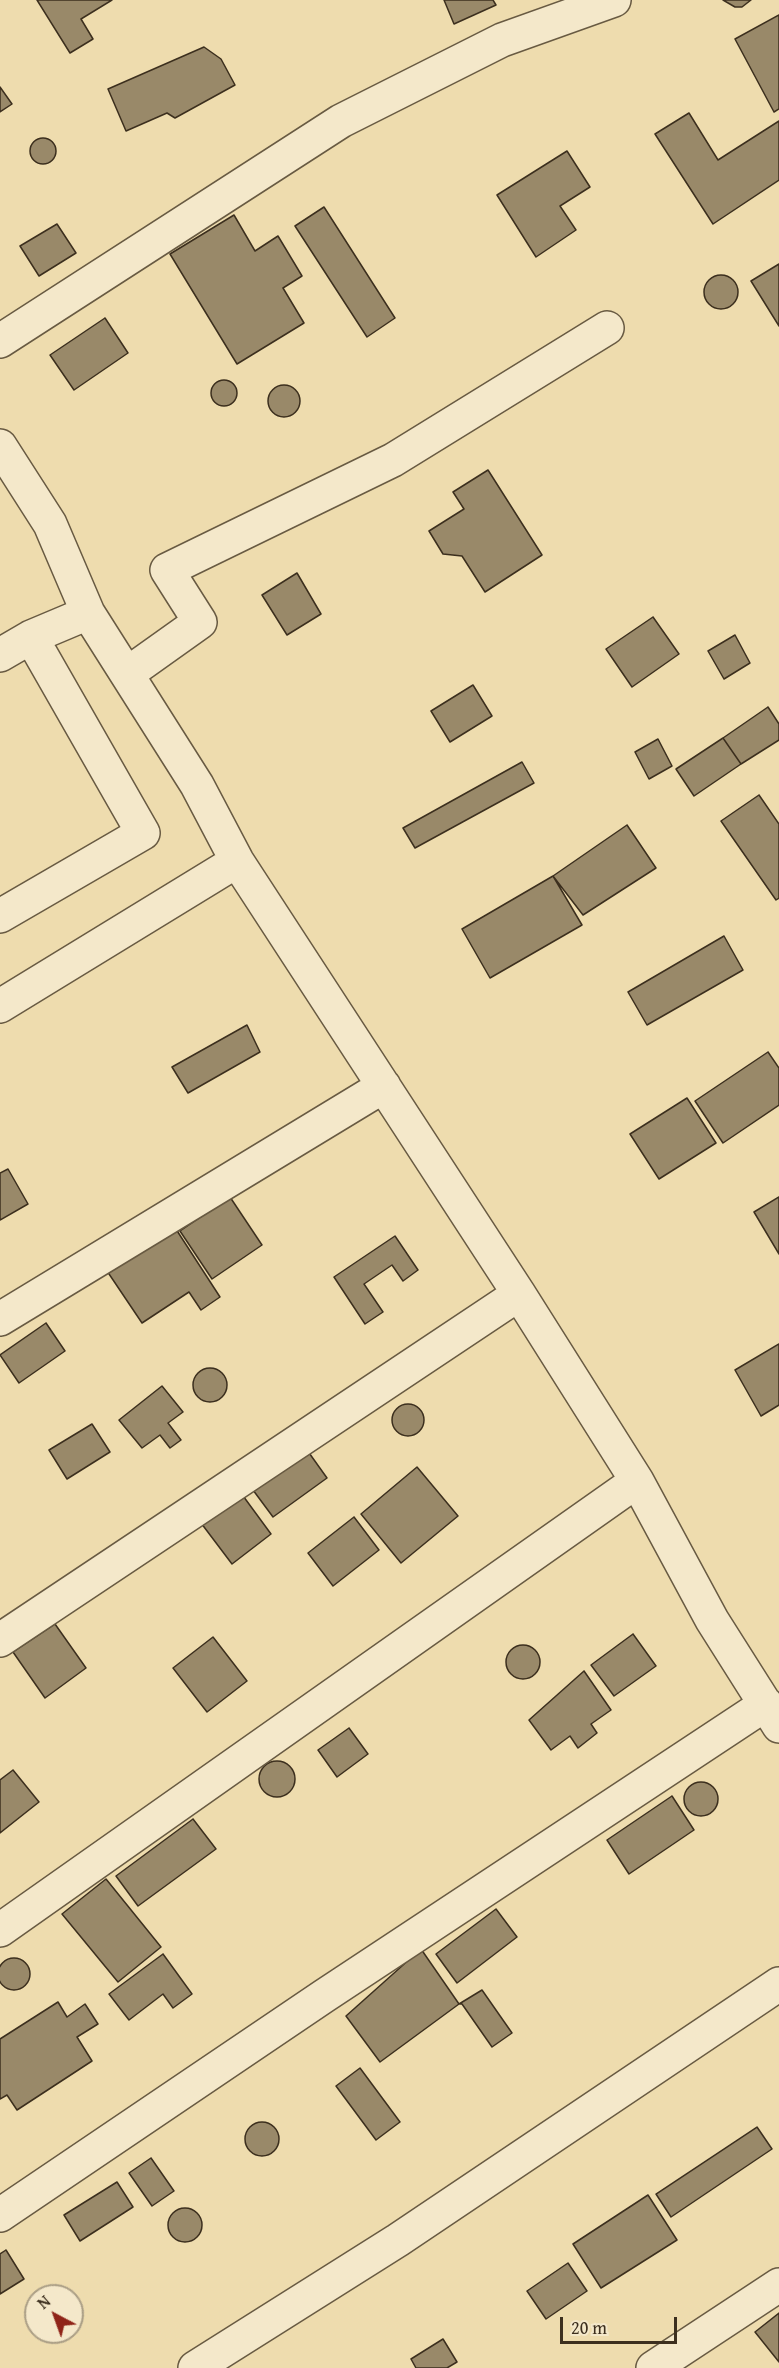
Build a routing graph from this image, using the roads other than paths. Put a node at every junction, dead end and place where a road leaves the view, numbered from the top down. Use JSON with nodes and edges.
{"nodes":[{"id":1,"x":614,"y":0,"type":"edge"},
{"id":2,"x":607,"y":328,"type":"dead end"},
{"id":3,"x":0,"y":341,"type":"edge"},
{"id":4,"x":0,"y":446,"type":"edge"},
{"id":5,"x":11,"y":483,"type":"edge"},
{"id":6,"x":88,"y":614,"type":"junction"},
{"id":7,"x":31,"y":637,"type":"junction"},
{"id":8,"x":0,"y":655,"type":"edge"},
{"id":9,"x":127,"y":674,"type":"junction"},
{"id":10,"x":237,"y":861,"type":"junction"},
{"id":11,"x":0,"y":916,"type":"edge"},
{"id":12,"x":0,"y":1006,"type":"edge"},
{"id":13,"x":384,"y":1086,"type":"junction"},
{"id":14,"x":519,"y":1294,"type":"junction"},
{"id":15,"x":0,"y":1319,"type":"edge"},
{"id":16,"x":637,"y":1480,"type":"junction"},
{"id":17,"x":0,"y":1640,"type":"edge"},
{"id":18,"x":772,"y":1715,"type":"edge"},
{"id":19,"x":0,"y":1930,"type":"edge"},
{"id":20,"x":779,"y":1984,"type":"edge"},
{"id":21,"x":0,"y":2215,"type":"edge"},
{"id":22,"x":779,"y":2285,"type":"edge"},
{"id":23,"x":195,"y":2368,"type":"edge"},
{"id":24,"x":653,"y":2368,"type":"edge"}],
"edges":[{"from":1,"to":3,"type":"street"},
{"from":2,"to":9,"type":"street"},
{"from":4,"to":5,"type":"street"},
{"from":5,"to":6,"type":"street"},
{"from":6,"to":7,"type":"street"},
{"from":6,"to":9,"type":"street"},
{"from":7,"to":8,"type":"street"},
{"from":7,"to":11,"type":"street"},
{"from":9,"to":10,"type":"street"},
{"from":10,"to":12,"type":"street"},
{"from":10,"to":13,"type":"street"},
{"from":13,"to":14,"type":"street"},
{"from":13,"to":15,"type":"street"},
{"from":14,"to":16,"type":"street"},
{"from":14,"to":17,"type":"street"},
{"from":16,"to":18,"type":"street"},
{"from":16,"to":19,"type":"street"},
{"from":18,"to":21,"type":"street"},
{"from":20,"to":23,"type":"street"},
{"from":22,"to":24,"type":"street"}]}
